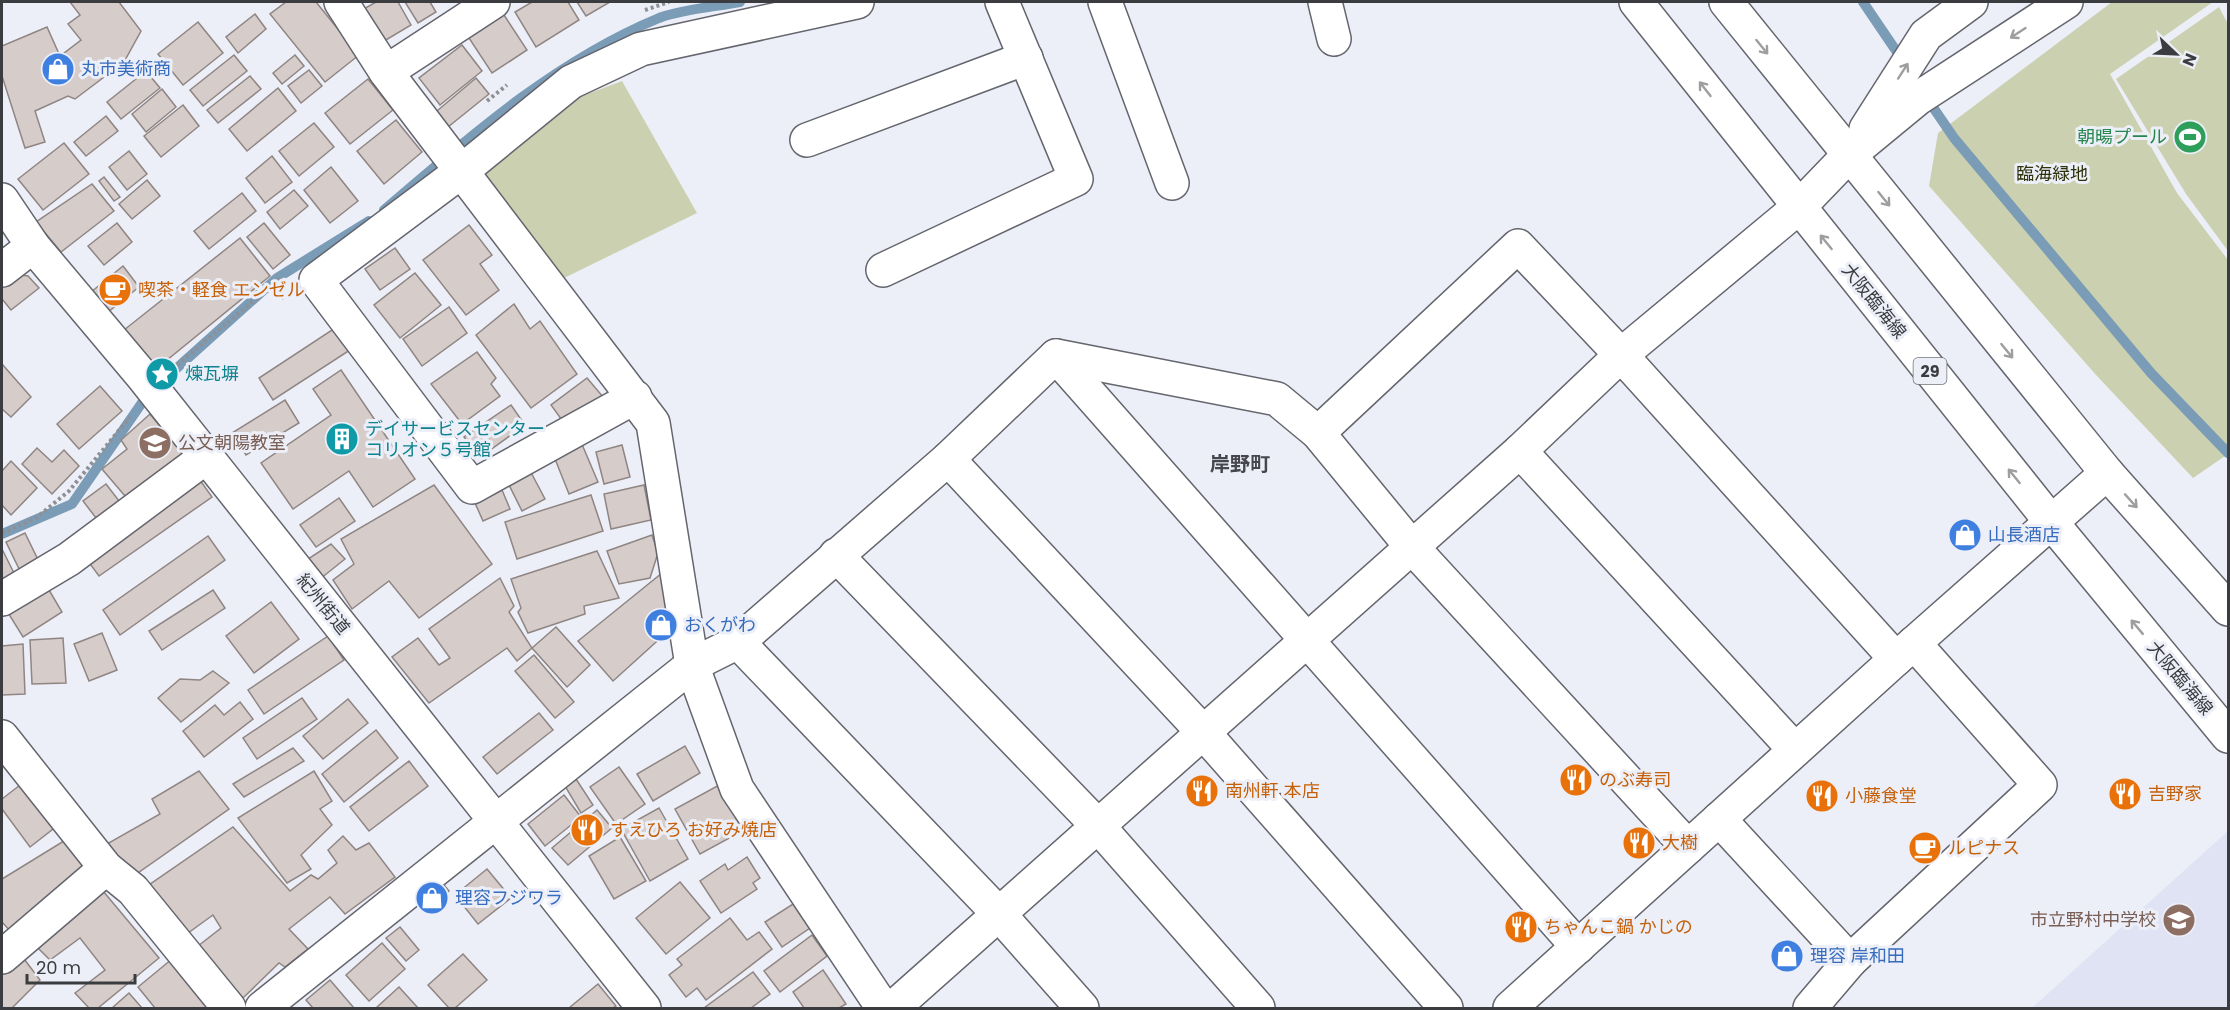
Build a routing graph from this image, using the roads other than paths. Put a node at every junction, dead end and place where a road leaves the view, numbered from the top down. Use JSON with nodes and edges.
{"nodes":[{"id":1,"x":341,"y":2,"type":"edge"},
{"id":2,"x":493,"y":2,"type":"edge"},
{"id":3,"x":857,"y":2,"type":"edge"},
{"id":4,"x":1002,"y":2,"type":"edge"},
{"id":5,"x":1105,"y":2,"type":"edge"},
{"id":6,"x":1325,"y":2,"type":"edge"},
{"id":7,"x":1636,"y":2,"type":"edge"},
{"id":8,"x":1726,"y":2,"type":"edge"},
{"id":9,"x":1971,"y":2,"type":"edge"},
{"id":10,"x":2067,"y":2,"type":"edge"},
{"id":11,"x":1334,"y":39,"type":"dead end"},
{"id":12,"x":1026,"y":58,"type":"junction"},
{"id":13,"x":386,"y":72,"type":"junction"},
{"id":14,"x":807,"y":140,"type":"dead end"},
{"id":15,"x":1849,"y":156,"type":"junction"},
{"id":16,"x":463,"y":170,"type":"junction"},
{"id":17,"x":1172,"y":183,"type":"dead end"},
{"id":18,"x":2,"y":200,"type":"edge"},
{"id":19,"x":1799,"y":207,"type":"junction"},
{"id":20,"x":33,"y":246,"type":"junction"},
{"id":21,"x":2,"y":270,"type":"edge"},
{"id":22,"x":883,"y":270,"type":"dead end"},
{"id":23,"x":1621,"y":355,"type":"junction"},
{"id":24,"x":1056,"y":356,"type":"junction"},
{"id":25,"x":635,"y":397,"type":"junction"},
{"id":26,"x":1318,"y":433,"type":"junction"},
{"id":27,"x":1520,"y":451,"type":"junction"},
{"id":28,"x":206,"y":457,"type":"junction"},
{"id":29,"x":948,"y":459,"type":"junction"},
{"id":30,"x":2107,"y":473,"type":"junction"},
{"id":31,"x":2052,"y":523,"type":"junction"},
{"id":32,"x":1411,"y":546,"type":"junction"},
{"id":33,"x":837,"y":555,"type":"junction"},
{"id":34,"x":2,"y":599,"type":"edge"},
{"id":35,"x":2229,"y":609,"type":"edge"},
{"id":36,"x":1308,"y":638,"type":"junction"},
{"id":37,"x":738,"y":642,"type":"junction"},
{"id":38,"x":1905,"y":651,"type":"junction"},
{"id":39,"x":692,"y":665,"type":"junction"},
{"id":40,"x":1203,"y":732,"type":"junction"},
{"id":41,"x":2229,"y":736,"type":"edge"},
{"id":42,"x":2,"y":737,"type":"edge"},
{"id":43,"x":1795,"y":750,"type":"junction"},
{"id":44,"x":1719,"y":819,"type":"junction"},
{"id":45,"x":496,"y":821,"type":"junction"},
{"id":46,"x":1098,"y":826,"type":"junction"},
{"id":47,"x":1688,"y":847,"type":"junction"},
{"id":48,"x":106,"y":868,"type":"junction"},
{"id":49,"x":999,"y":914,"type":"junction"},
{"id":50,"x":1578,"y":946,"type":"junction"},
{"id":51,"x":2,"y":957,"type":"edge"},
{"id":52,"x":1850,"y":961,"type":"junction"},
{"id":53,"x":229,"y":1008,"type":"edge"},
{"id":54,"x":262,"y":1008,"type":"edge"},
{"id":55,"x":644,"y":1008,"type":"edge"},
{"id":56,"x":883,"y":1008,"type":"edge"},
{"id":57,"x":892,"y":1008,"type":"edge"},
{"id":58,"x":1082,"y":1008,"type":"edge"},
{"id":59,"x":1258,"y":1008,"type":"edge"},
{"id":60,"x":1446,"y":1008,"type":"edge"},
{"id":61,"x":1510,"y":1008,"type":"edge"},
{"id":62,"x":1809,"y":1008,"type":"edge"}],
"edges":[{"from":1,"to":13,"type":"street"},
{"from":2,"to":13,"type":"street"},
{"from":3,"to":16,"type":"street"},
{"from":4,"to":12,"type":"street"},
{"from":5,"to":17,"type":"street"},
{"from":6,"to":11,"type":"street"},
{"from":19,"to":7,"type":"street","name":"大阪臨海線","number":"29","one_way":true},
{"from":8,"to":15,"type":"street","one_way":true},
{"from":15,"to":9,"type":"street","one_way":true},
{"from":10,"to":15,"type":"street","one_way":true},
{"from":12,"to":14,"type":"street"},
{"from":12,"to":22,"type":"street"},
{"from":13,"to":16,"type":"street"},
{"from":15,"to":19,"type":"street"},
{"from":15,"to":30,"type":"street","one_way":true},
{"from":16,"to":25,"type":"street"},
{"from":16,"to":25,"type":"street"},
{"from":18,"to":20,"type":"street","name":"紀州街道"},
{"from":19,"to":23,"type":"street"},
{"from":31,"to":19,"type":"street","name":"大阪臨海線","number":"29","one_way":true},
{"from":20,"to":21,"type":"street"},
{"from":20,"to":28,"type":"street","name":"紀州街道"},
{"from":23,"to":26,"type":"street"},
{"from":23,"to":27,"type":"street"},
{"from":23,"to":38,"type":"street"},
{"from":24,"to":26,"type":"street"},
{"from":24,"to":29,"type":"street"},
{"from":24,"to":36,"type":"street"},
{"from":25,"to":39,"type":"street"},
{"from":26,"to":32,"type":"street"},
{"from":27,"to":32,"type":"street"},
{"from":27,"to":43,"type":"street"},
{"from":28,"to":34,"type":"street"},
{"from":28,"to":45,"type":"street","name":"紀州街道"},
{"from":29,"to":33,"type":"street"},
{"from":29,"to":40,"type":"street"},
{"from":30,"to":31,"type":"street"},
{"from":30,"to":35,"type":"street","one_way":true},
{"from":31,"to":38,"type":"street"},
{"from":41,"to":31,"type":"street","name":"大阪臨海線","number":"29","one_way":true},
{"from":32,"to":36,"type":"street"},
{"from":32,"to":47,"type":"street"},
{"from":33,"to":37,"type":"street"},
{"from":33,"to":46,"type":"street"},
{"from":36,"to":40,"type":"street"},
{"from":36,"to":50,"type":"street"},
{"from":37,"to":39,"type":"street"},
{"from":37,"to":49,"type":"street"},
{"from":38,"to":43,"type":"street"},
{"from":38,"to":52,"type":"street"},
{"from":39,"to":45,"type":"street"},
{"from":39,"to":56,"type":"street"},
{"from":40,"to":46,"type":"street"},
{"from":40,"to":60,"type":"street"},
{"from":42,"to":48,"type":"street"},
{"from":43,"to":44,"type":"street"},
{"from":44,"to":47,"type":"street"},
{"from":44,"to":52,"type":"street"},
{"from":45,"to":54,"type":"street"},
{"from":45,"to":55,"type":"street","name":"紀州街道"},
{"from":46,"to":49,"type":"street"},
{"from":46,"to":59,"type":"street"},
{"from":47,"to":50,"type":"street"},
{"from":48,"to":51,"type":"street"},
{"from":48,"to":53,"type":"street"},
{"from":49,"to":57,"type":"street"},
{"from":49,"to":58,"type":"street"},
{"from":50,"to":61,"type":"street"},
{"from":52,"to":62,"type":"street"}]}
